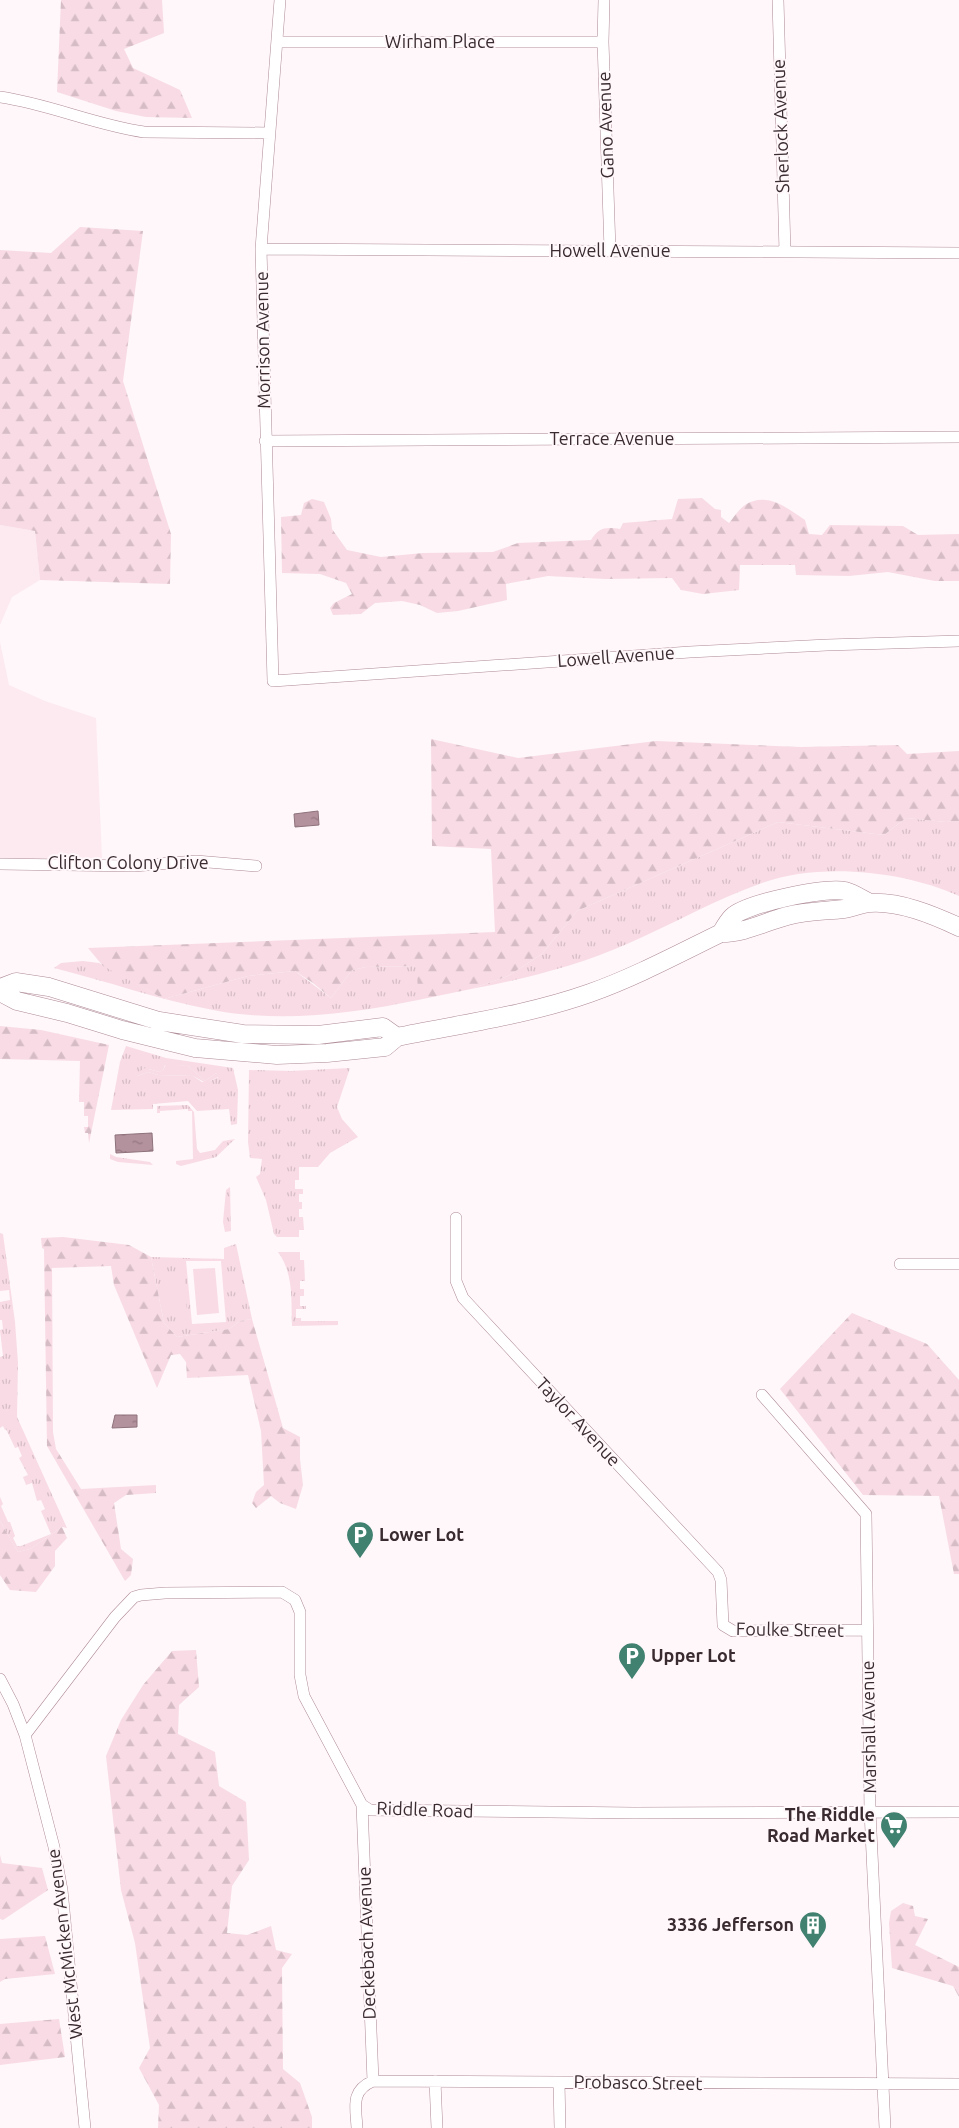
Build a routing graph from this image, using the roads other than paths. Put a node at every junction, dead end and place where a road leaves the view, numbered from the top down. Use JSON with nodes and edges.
{"nodes":[{"id":1,"x":280,"y":0,"type":"edge"},
{"id":2,"x":604,"y":0,"type":"edge"},
{"id":3,"x":778,"y":0,"type":"edge"},
{"id":4,"x":277,"y":42,"type":"junction"},
{"id":5,"x":603,"y":42,"type":"junction"},
{"id":6,"x":0,"y":97,"type":"edge"},
{"id":7,"x":270,"y":133,"type":"junction"},
{"id":8,"x":261,"y":249,"type":"junction"},
{"id":9,"x":610,"y":250,"type":"junction"},
{"id":10,"x":785,"y":252,"type":"junction"},
{"id":11,"x":959,"y":253,"type":"edge"},
{"id":12,"x":959,"y":437,"type":"edge"},
{"id":13,"x":266,"y":441,"type":"junction"},
{"id":14,"x":959,"y":641,"type":"edge"},
{"id":15,"x":273,"y":681,"type":"joint"},
{"id":16,"x":0,"y":864,"type":"edge"},
{"id":17,"x":256,"y":866,"type":"dead end"},
{"id":18,"x":959,"y":927,"type":"edge"},
{"id":19,"x":0,"y":988,"type":"edge"},
{"id":20,"x":0,"y":992,"type":"edge"},
{"id":21,"x":397,"y":1038,"type":"junction"},
{"id":22,"x":456,"y":1218,"type":"dead end"},
{"id":23,"x":900,"y":1264,"type":"dead end"},
{"id":24,"x":959,"y":1264,"type":"edge"},
{"id":25,"x":762,"y":1395,"type":"dead end"},
{"id":26,"x":722,"y":1617,"type":"joint"},
{"id":27,"x":867,"y":1630,"type":"junction"},
{"id":28,"x":0,"y":1679,"type":"edge"},
{"id":29,"x":25,"y":1735,"type":"junction"},
{"id":30,"x":362,"y":1805,"type":"junction"},
{"id":31,"x":870,"y":1811,"type":"junction"},
{"id":32,"x":959,"y":1812,"type":"edge"},
{"id":33,"x":373,"y":2081,"type":"junction"},
{"id":34,"x":435,"y":2081,"type":"junction"},
{"id":35,"x":560,"y":2082,"type":"junction"},
{"id":36,"x":884,"y":2083,"type":"junction"},
{"id":37,"x":959,"y":2084,"type":"edge"},
{"id":38,"x":86,"y":2128,"type":"edge"},
{"id":39,"x":357,"y":2128,"type":"edge"},
{"id":40,"x":437,"y":2128,"type":"edge"},
{"id":41,"x":560,"y":2128,"type":"edge"},
{"id":42,"x":885,"y":2128,"type":"edge"}],
"edges":[{"from":1,"to":4,"type":"street","name":"Morrison Avenue"},
{"from":2,"to":5,"type":"street","name":"Gano Avenue"},
{"from":3,"to":10,"type":"street","name":"Sherlock Avenue"},
{"from":4,"to":5,"type":"street","name":"Wirham Place"},
{"from":4,"to":7,"type":"street","name":"Morrison Avenue"},
{"from":5,"to":9,"type":"street","name":"Gano Avenue"},
{"from":6,"to":7,"type":"street"},
{"from":7,"to":8,"type":"street","name":"Morrison Avenue"},
{"from":8,"to":9,"type":"street","name":"Howell Avenue"},
{"from":8,"to":13,"type":"street","name":"Morrison Avenue"},
{"from":9,"to":10,"type":"street","name":"Howell Avenue"},
{"from":10,"to":11,"type":"street","name":"Howell Avenue"},
{"from":12,"to":13,"type":"street","name":"Terrace Avenue"},
{"from":13,"to":15,"type":"street","name":"Morrison Avenue"},
{"from":14,"to":15,"type":"street","name":"Lowell Avenue"},
{"from":16,"to":17,"type":"street","name":"Clifton Colony Drive"},
{"from":18,"to":21,"type":"main road"},
{"from":19,"to":21,"type":"main road"},
{"from":20,"to":21,"type":"main road"},
{"from":22,"to":26,"type":"street","name":"Taylor Avenue"},
{"from":23,"to":24,"type":"street"},
{"from":25,"to":27,"type":"street","name":"Marshall Avenue"},
{"from":26,"to":27,"type":"street","name":"Foulke Street"},
{"from":27,"to":31,"type":"street","name":"Marshall Avenue"},
{"from":28,"to":29,"type":"street","name":"West McMicken Avenue"},
{"from":29,"to":30,"type":"street","name":"Riddle Road"},
{"from":29,"to":38,"type":"street","name":"West McMicken Avenue"},
{"from":30,"to":31,"type":"street","name":"Riddle Road"},
{"from":30,"to":33,"type":"street","name":"Deckebach Avenue"},
{"from":31,"to":32,"type":"street","name":"Riddle Road"},
{"from":31,"to":36,"type":"street","name":"Marshall Avenue"},
{"from":33,"to":34,"type":"street","name":"Probasco Street"},
{"from":33,"to":39,"type":"street"},
{"from":34,"to":35,"type":"street","name":"Probasco Street"},
{"from":34,"to":40,"type":"street"},
{"from":35,"to":36,"type":"street","name":"Probasco Street"},
{"from":35,"to":41,"type":"street"},
{"from":36,"to":37,"type":"street","name":"Probasco Street"},
{"from":36,"to":42,"type":"street","name":"Marshall Avenue"}]}
